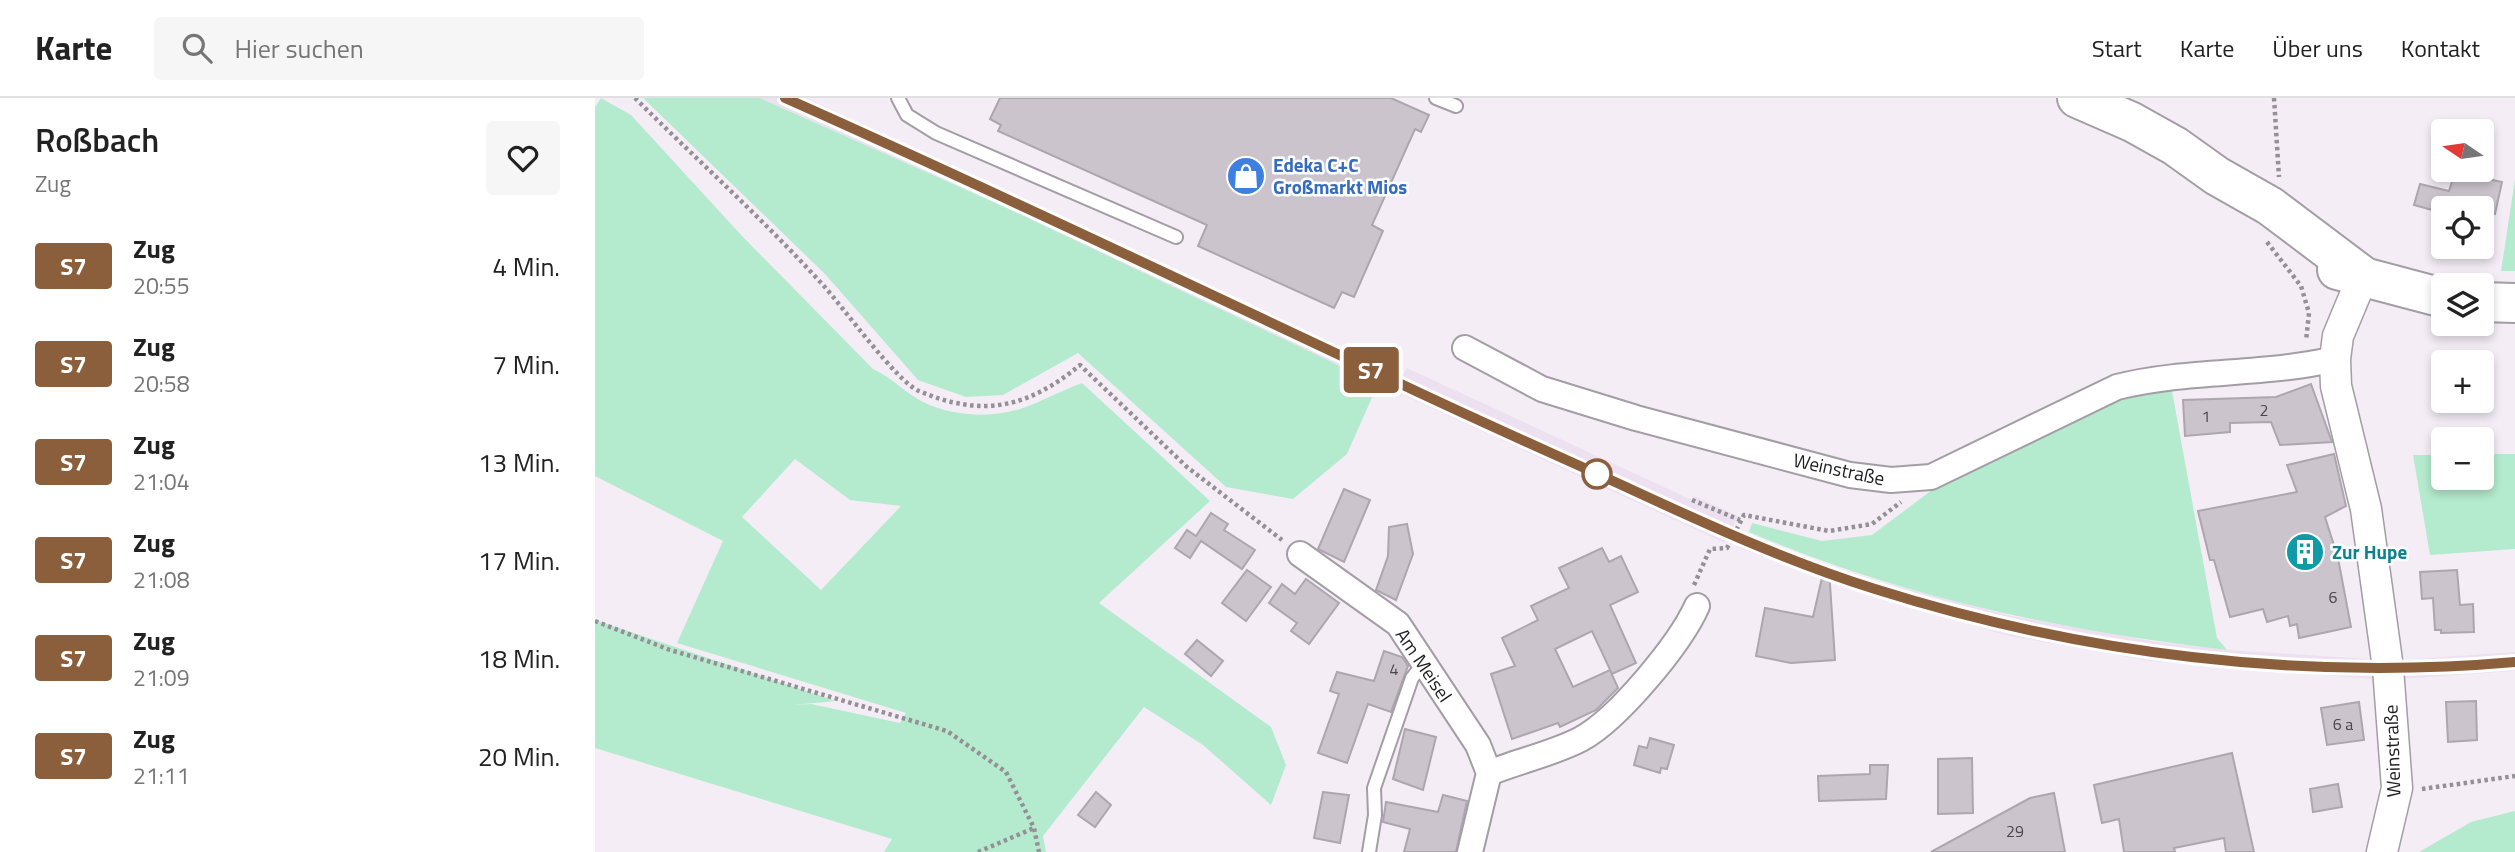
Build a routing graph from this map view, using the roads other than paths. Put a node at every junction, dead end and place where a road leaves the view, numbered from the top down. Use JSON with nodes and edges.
{"nodes":[{"id":1,"x":898,"y":98,"type":"edge"},
{"id":2,"x":1436,"y":98,"type":"edge"},
{"id":3,"x":2077,"y":98,"type":"edge"},
{"id":4,"x":1456,"y":106,"type":"dead end"},
{"id":5,"x":2217,"y":176,"type":"junction"},
{"id":6,"x":1176,"y":237,"type":"dead end"},
{"id":7,"x":2363,"y":276,"type":"junction"},
{"id":8,"x":2431,"y":295,"type":"edge"},
{"id":9,"x":2494,"y":302,"type":"edge"},
{"id":10,"x":2515,"y":303,"type":"edge"},
{"id":11,"x":1465,"y":348,"type":"dead end"},
{"id":12,"x":2323,"y":362,"type":"junction"},
{"id":13,"x":1300,"y":554,"type":"road end"},
{"id":14,"x":1697,"y":606,"type":"road end"},
{"id":15,"x":1424,"y":663,"type":"junction"},
{"id":16,"x":1489,"y":772,"type":"junction"},
{"id":17,"x":1369,"y":852,"type":"edge"},
{"id":18,"x":1470,"y":852,"type":"edge"},
{"id":19,"x":2382,"y":852,"type":"edge"}],
"edges":[{"from":1,"to":6,"type":"lane"},
{"from":2,"to":4,"type":"lane"},
{"from":3,"to":5,"type":"main road"},
{"from":5,"to":7,"type":"main road"},
{"from":5,"to":7,"type":"main road"},
{"from":7,"to":8,"type":"main road"},
{"from":7,"to":12,"type":"street","name":"Weinstraße"},
{"from":9,"to":10,"type":"main road"},
{"from":11,"to":12,"type":"street","name":"Weinstraße"},
{"from":12,"to":19,"type":"street","name":"Weinstraße"},
{"from":13,"to":15,"type":"street","name":"Am Meisel"},
{"from":14,"to":16,"type":"street"},
{"from":15,"to":16,"type":"street","name":"Am Meisel"},
{"from":15,"to":17,"type":"lane"},
{"from":16,"to":18,"type":"street"}]}
